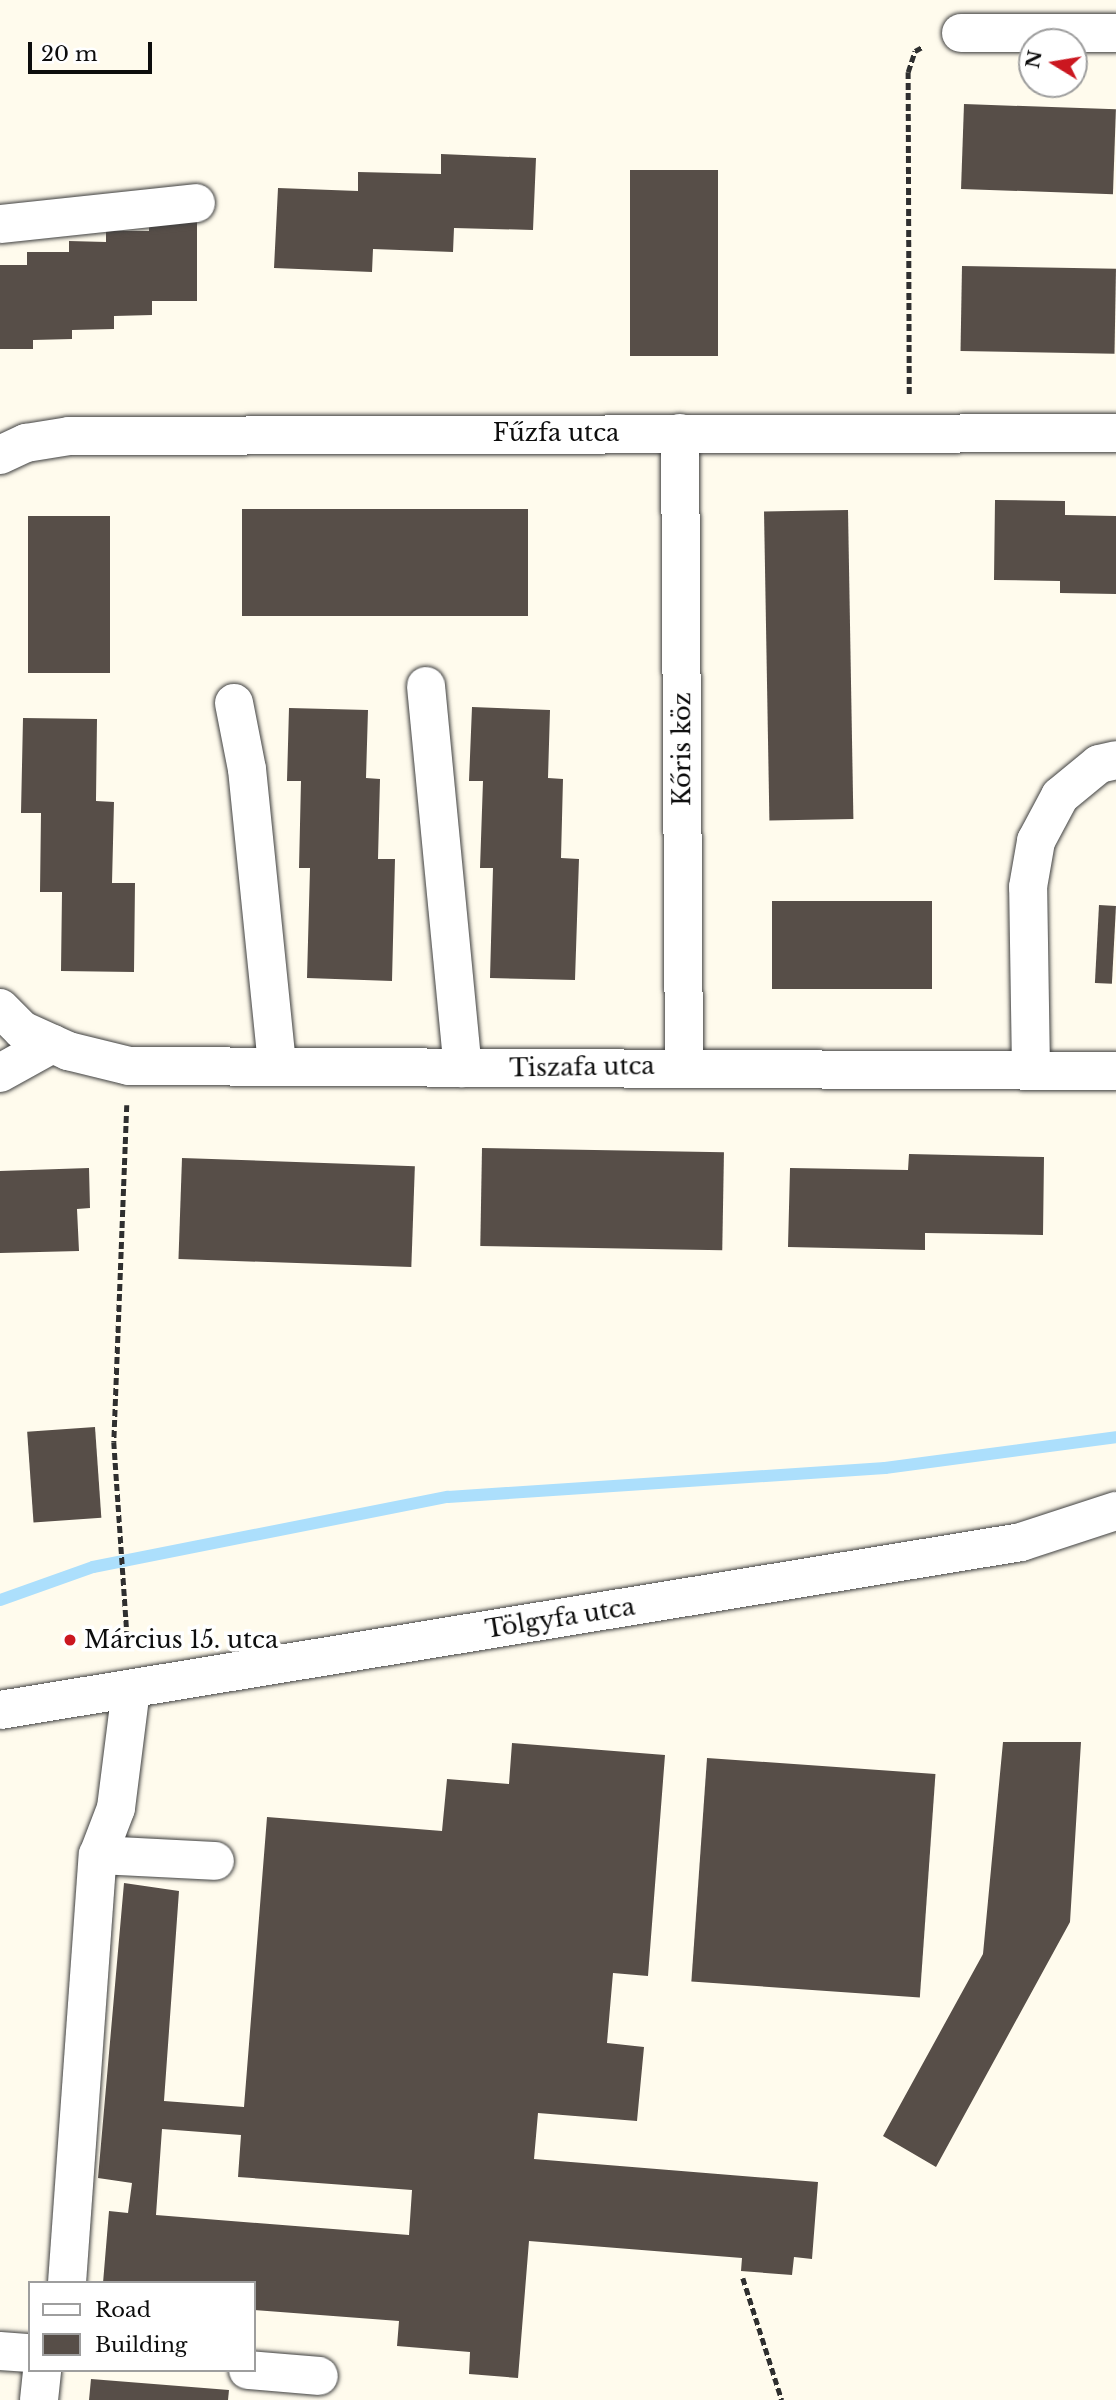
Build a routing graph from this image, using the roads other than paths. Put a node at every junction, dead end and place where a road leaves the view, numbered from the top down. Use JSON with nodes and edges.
{"nodes":[{"id":1,"x":961,"y":33,"type":"road end"},
{"id":2,"x":1116,"y":33,"type":"edge"},
{"id":3,"x":196,"y":203,"type":"dead end"},
{"id":4,"x":0,"y":224,"type":"edge"},
{"id":5,"x":680,"y":433,"type":"junction"},
{"id":6,"x":1116,"y":433,"type":"edge"},
{"id":7,"x":0,"y":455,"type":"edge"},
{"id":8,"x":426,"y":685,"type":"dead end"},
{"id":9,"x":234,"y":703,"type":"dead end"},
{"id":10,"x":1116,"y":760,"type":"edge"},
{"id":11,"x":0,"y":1008,"type":"edge"},
{"id":12,"x":52,"y":1044,"type":"junction"},
{"id":13,"x":277,"y":1065,"type":"junction"},
{"id":14,"x":684,"y":1066,"type":"junction"},
{"id":15,"x":463,"y":1068,"type":"junction"},
{"id":16,"x":1031,"y":1070,"type":"junction"},
{"id":17,"x":1116,"y":1071,"type":"edge"},
{"id":18,"x":0,"y":1073,"type":"edge"},
{"id":19,"x":1116,"y":1511,"type":"edge"},
{"id":20,"x":131,"y":1689,"type":"junction"},
{"id":21,"x":0,"y":1710,"type":"edge"},
{"id":22,"x":98,"y":1855,"type":"junction"},
{"id":23,"x":215,"y":1861,"type":"dead end"},
{"id":24,"x":67,"y":2281,"type":"edge"},
{"id":25,"x":0,"y":2351,"type":"edge"},
{"id":26,"x":28,"y":2354,"type":"edge"},
{"id":27,"x":256,"y":2371,"type":"edge"},
{"id":28,"x":41,"y":2372,"type":"edge"},
{"id":29,"x":319,"y":2376,"type":"dead end"},
{"id":30,"x":38,"y":2400,"type":"edge"}],
"edges":[{"from":1,"to":2,"type":"street"},
{"from":3,"to":4,"type":"street"},
{"from":5,"to":6,"type":"street","name":"Fűzfa utca"},
{"from":5,"to":7,"type":"street","name":"Fűzfa utca"},
{"from":5,"to":14,"type":"street","name":"Kőris köz"},
{"from":8,"to":15,"type":"street"},
{"from":9,"to":13,"type":"street"},
{"from":10,"to":16,"type":"street"},
{"from":11,"to":12,"type":"street","name":"Tiszafa utca"},
{"from":12,"to":13,"type":"street","name":"Tiszafa utca"},
{"from":12,"to":18,"type":"street"},
{"from":13,"to":15,"type":"street","name":"Tiszafa utca"},
{"from":14,"to":15,"type":"street","name":"Tiszafa utca"},
{"from":14,"to":16,"type":"street","name":"Tiszafa utca"},
{"from":16,"to":17,"type":"street","name":"Tiszafa utca"},
{"from":19,"to":20,"type":"street","name":"Tölgyfa utca"},
{"from":20,"to":21,"type":"street","name":"Tölgyfa utca"},
{"from":20,"to":22,"type":"street"},
{"from":22,"to":23,"type":"street"},
{"from":22,"to":24,"type":"street"},
{"from":25,"to":26,"type":"street"},
{"from":27,"to":29,"type":"street"},
{"from":28,"to":30,"type":"street"}]}
